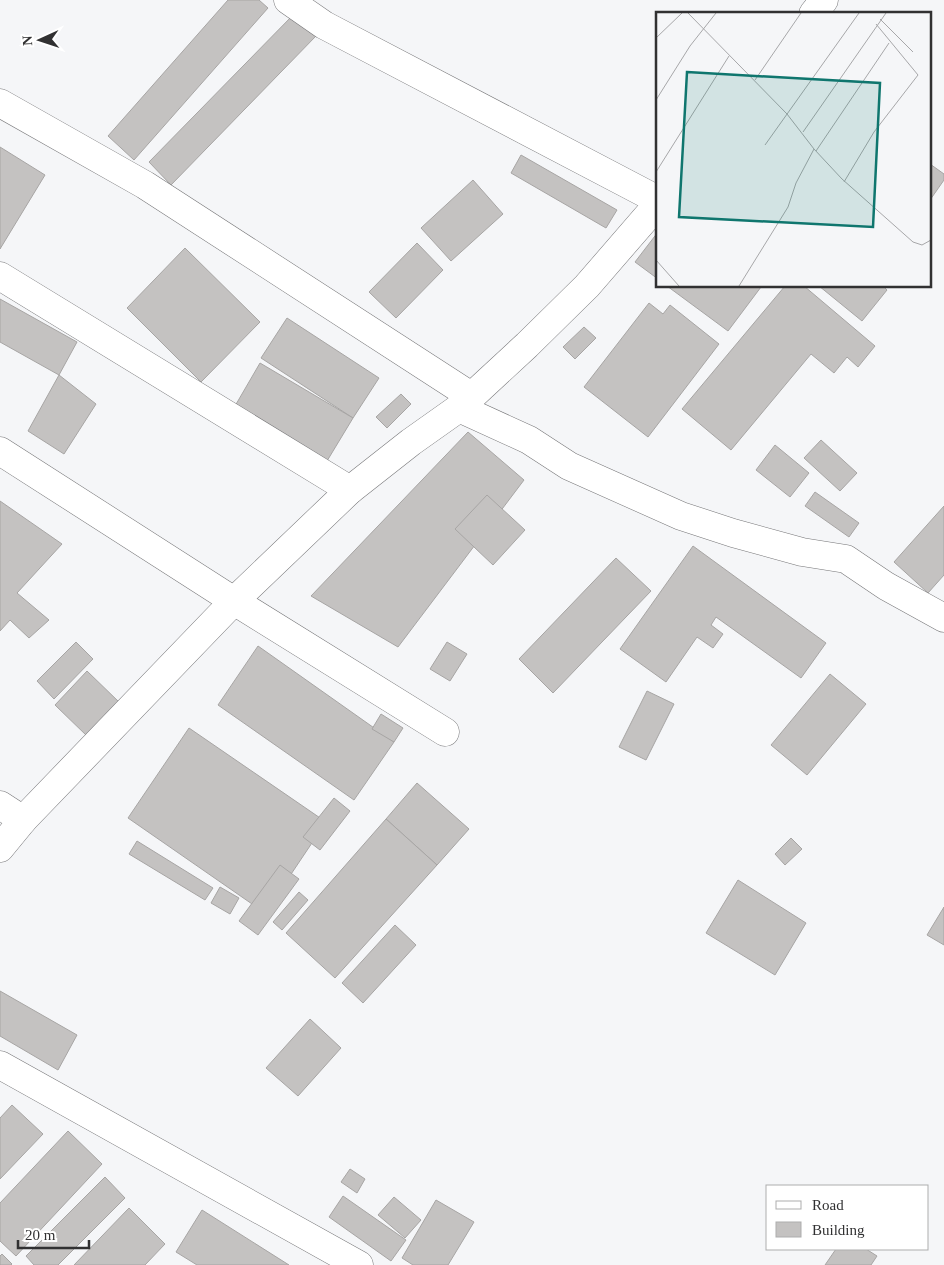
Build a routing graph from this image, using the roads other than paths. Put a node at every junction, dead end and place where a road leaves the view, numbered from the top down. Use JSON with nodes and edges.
{"nodes":[{"id":1,"x":288,"y":0,"type":"edge"},
{"id":2,"x":824,"y":0,"type":"edge"},
{"id":3,"x":815,"y":12,"type":"edge"},
{"id":4,"x":0,"y":103,"type":"edge"},
{"id":5,"x":656,"y":201,"type":"edge"},
{"id":6,"x":656,"y":204,"type":"edge"},
{"id":7,"x":0,"y":276,"type":"edge"},
{"id":8,"x":465,"y":402,"type":"junction"},
{"id":9,"x":0,"y":451,"type":"edge"},
{"id":10,"x":350,"y":490,"type":"junction"},
{"id":11,"x":234,"y":601,"type":"junction"},
{"id":12,"x":944,"y":618,"type":"edge"},
{"id":13,"x":445,"y":732,"type":"dead end"},
{"id":14,"x":0,"y":805,"type":"edge"},
{"id":15,"x":23,"y":820,"type":"junction"},
{"id":16,"x":0,"y":848,"type":"edge"},
{"id":17,"x":0,"y":1066,"type":"edge"},
{"id":18,"x":359,"y":1265,"type":"edge"}],
"edges":[{"from":1,"to":5,"type":"street"},
{"from":2,"to":3,"type":"street"},
{"from":4,"to":8,"type":"street"},
{"from":6,"to":8,"type":"street"},
{"from":7,"to":10,"type":"street"},
{"from":8,"to":10,"type":"street"},
{"from":8,"to":12,"type":"street"},
{"from":9,"to":11,"type":"street"},
{"from":10,"to":11,"type":"street"},
{"from":11,"to":13,"type":"street"},
{"from":11,"to":15,"type":"street"},
{"from":14,"to":15,"type":"street"},
{"from":15,"to":16,"type":"street"},
{"from":17,"to":18,"type":"street"}]}
